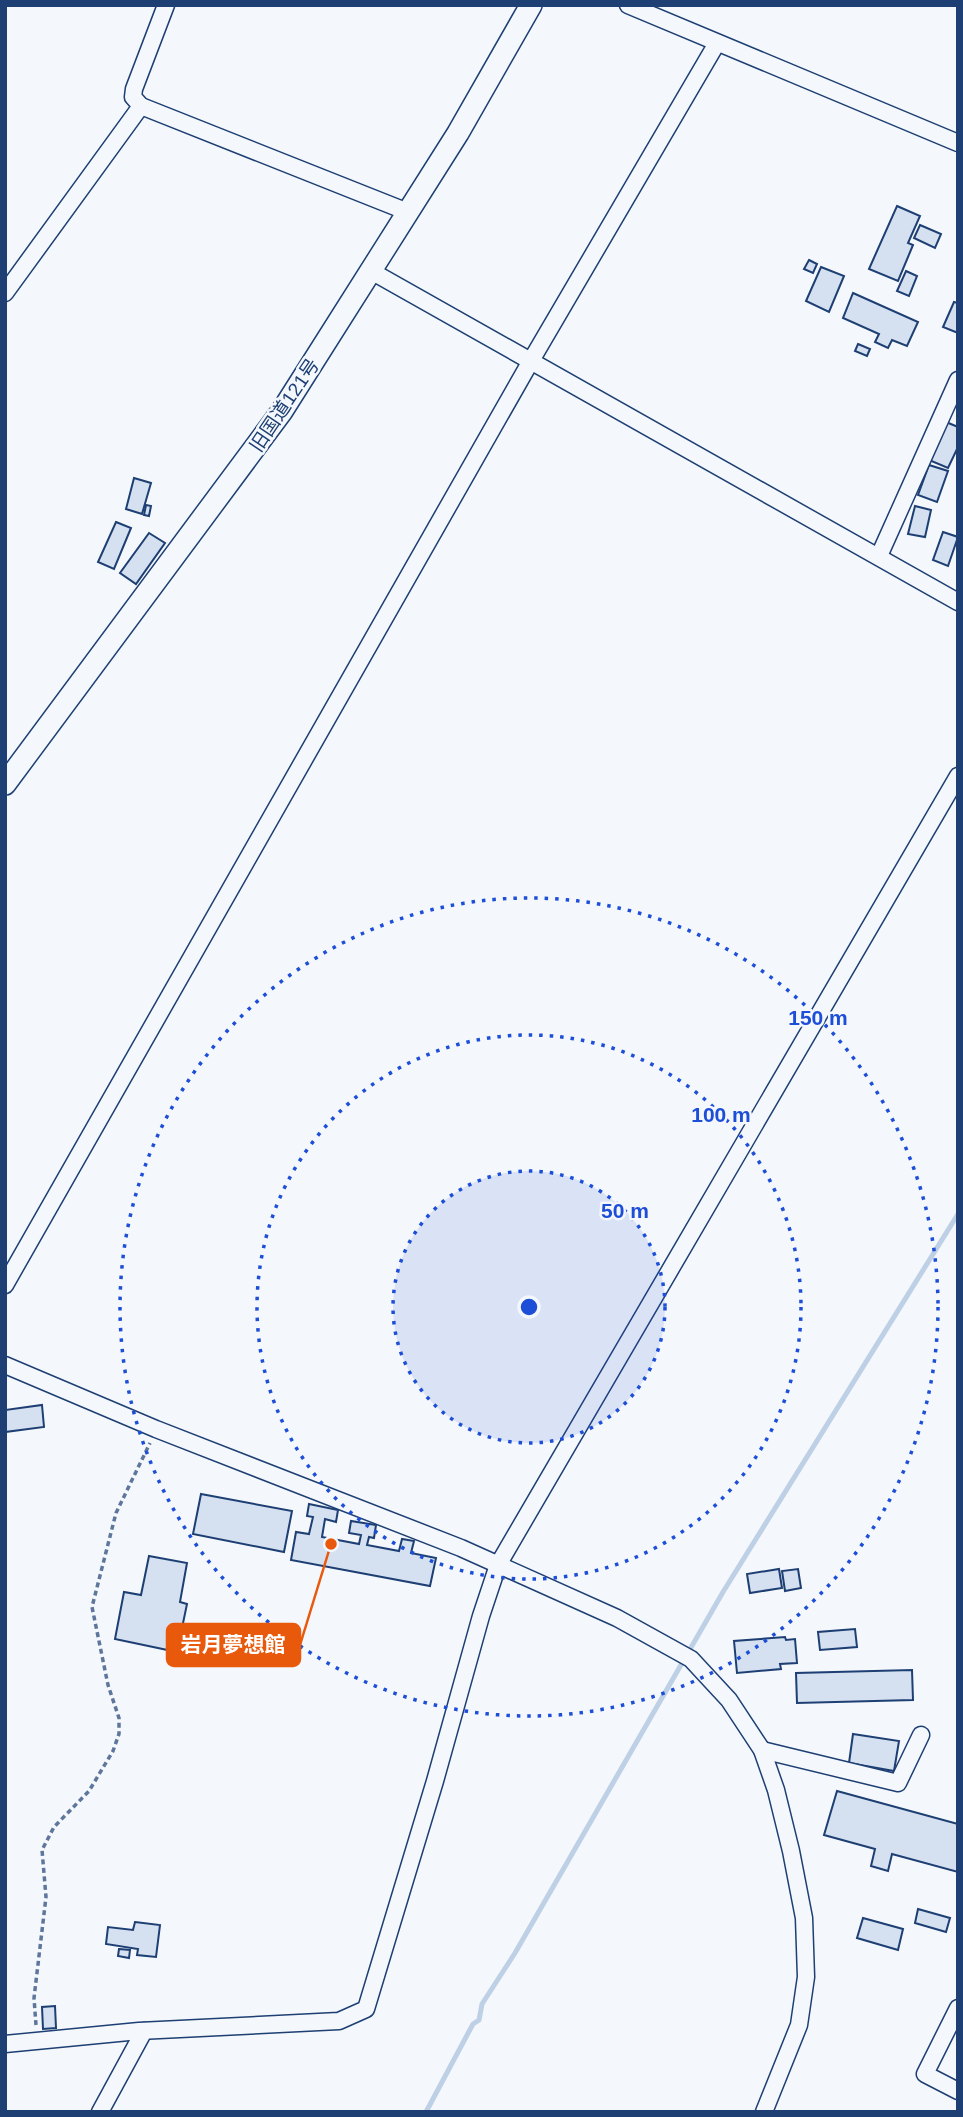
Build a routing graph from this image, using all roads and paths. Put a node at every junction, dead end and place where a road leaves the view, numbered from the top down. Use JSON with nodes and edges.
{"nodes":[{"id":1,"x":166,"y":5,"type":"edge"},
{"id":2,"x":531,"y":5,"type":"edge"},
{"id":3,"x":628,"y":5,"type":"edge"},
{"id":4,"x":717,"y":43,"type":"junction"},
{"id":5,"x":141,"y":106,"type":"junction"},
{"id":6,"x":958,"y":142,"type":"edge"},
{"id":7,"x":408,"y":212,"type":"junction"},
{"id":8,"x":371,"y":271,"type":"junction"},
{"id":9,"x":5,"y":293,"type":"edge"},
{"id":10,"x":532,"y":359,"type":"junction"},
{"id":11,"x":958,"y":380,"type":"edge"},
{"id":12,"x":879,"y":556,"type":"junction"},
{"id":13,"x":958,"y":602,"type":"edge"},
{"id":14,"x":958,"y":776,"type":"edge"},
{"id":15,"x":5,"y":784,"type":"edge"},
{"id":16,"x":5,"y":1285,"type":"edge"},
{"id":17,"x":5,"y":1366,"type":"edge"},
{"id":18,"x":156,"y":1429,"type":"junction"},
{"id":19,"x":498,"y":1565,"type":"junction"},
{"id":20,"x":921,"y":1735,"type":"dead end"},
{"id":21,"x":762,"y":1749,"type":"junction"},
{"id":22,"x":958,"y":2008,"type":"edge"},
{"id":23,"x":144,"y":2031,"type":"junction"},
{"id":24,"x":36,"y":2041,"type":"junction"},
{"id":25,"x":5,"y":2044,"type":"edge"},
{"id":26,"x":958,"y":2091,"type":"edge"},
{"id":27,"x":100,"y":2112,"type":"edge"},
{"id":28,"x":764,"y":2112,"type":"edge"}],
"edges":[{"from":1,"to":5,"type":"street"},
{"from":2,"to":7,"type":"street","name":"旧国道121号"},
{"from":3,"to":4,"type":"street"},
{"from":4,"to":6,"type":"street"},
{"from":4,"to":10,"type":"street"},
{"from":5,"to":7,"type":"street"},
{"from":5,"to":9,"type":"street"},
{"from":7,"to":8,"type":"street","name":"旧国道121号"},
{"from":8,"to":10,"type":"street"},
{"from":8,"to":15,"type":"street","name":"旧国道121号"},
{"from":10,"to":12,"type":"street"},
{"from":10,"to":16,"type":"street"},
{"from":11,"to":12,"type":"street"},
{"from":12,"to":13,"type":"street"},
{"from":14,"to":19,"type":"street"},
{"from":17,"to":18,"type":"street"},
{"from":18,"to":19,"type":"street"},
{"from":18,"to":24,"type":"path"},
{"from":19,"to":21,"type":"street"},
{"from":19,"to":23,"type":"street"},
{"from":20,"to":21,"type":"street"},
{"from":21,"to":28,"type":"street"},
{"from":22,"to":26,"type":"street"},
{"from":23,"to":24,"type":"street"},
{"from":23,"to":27,"type":"street"},
{"from":24,"to":25,"type":"street"}]}
